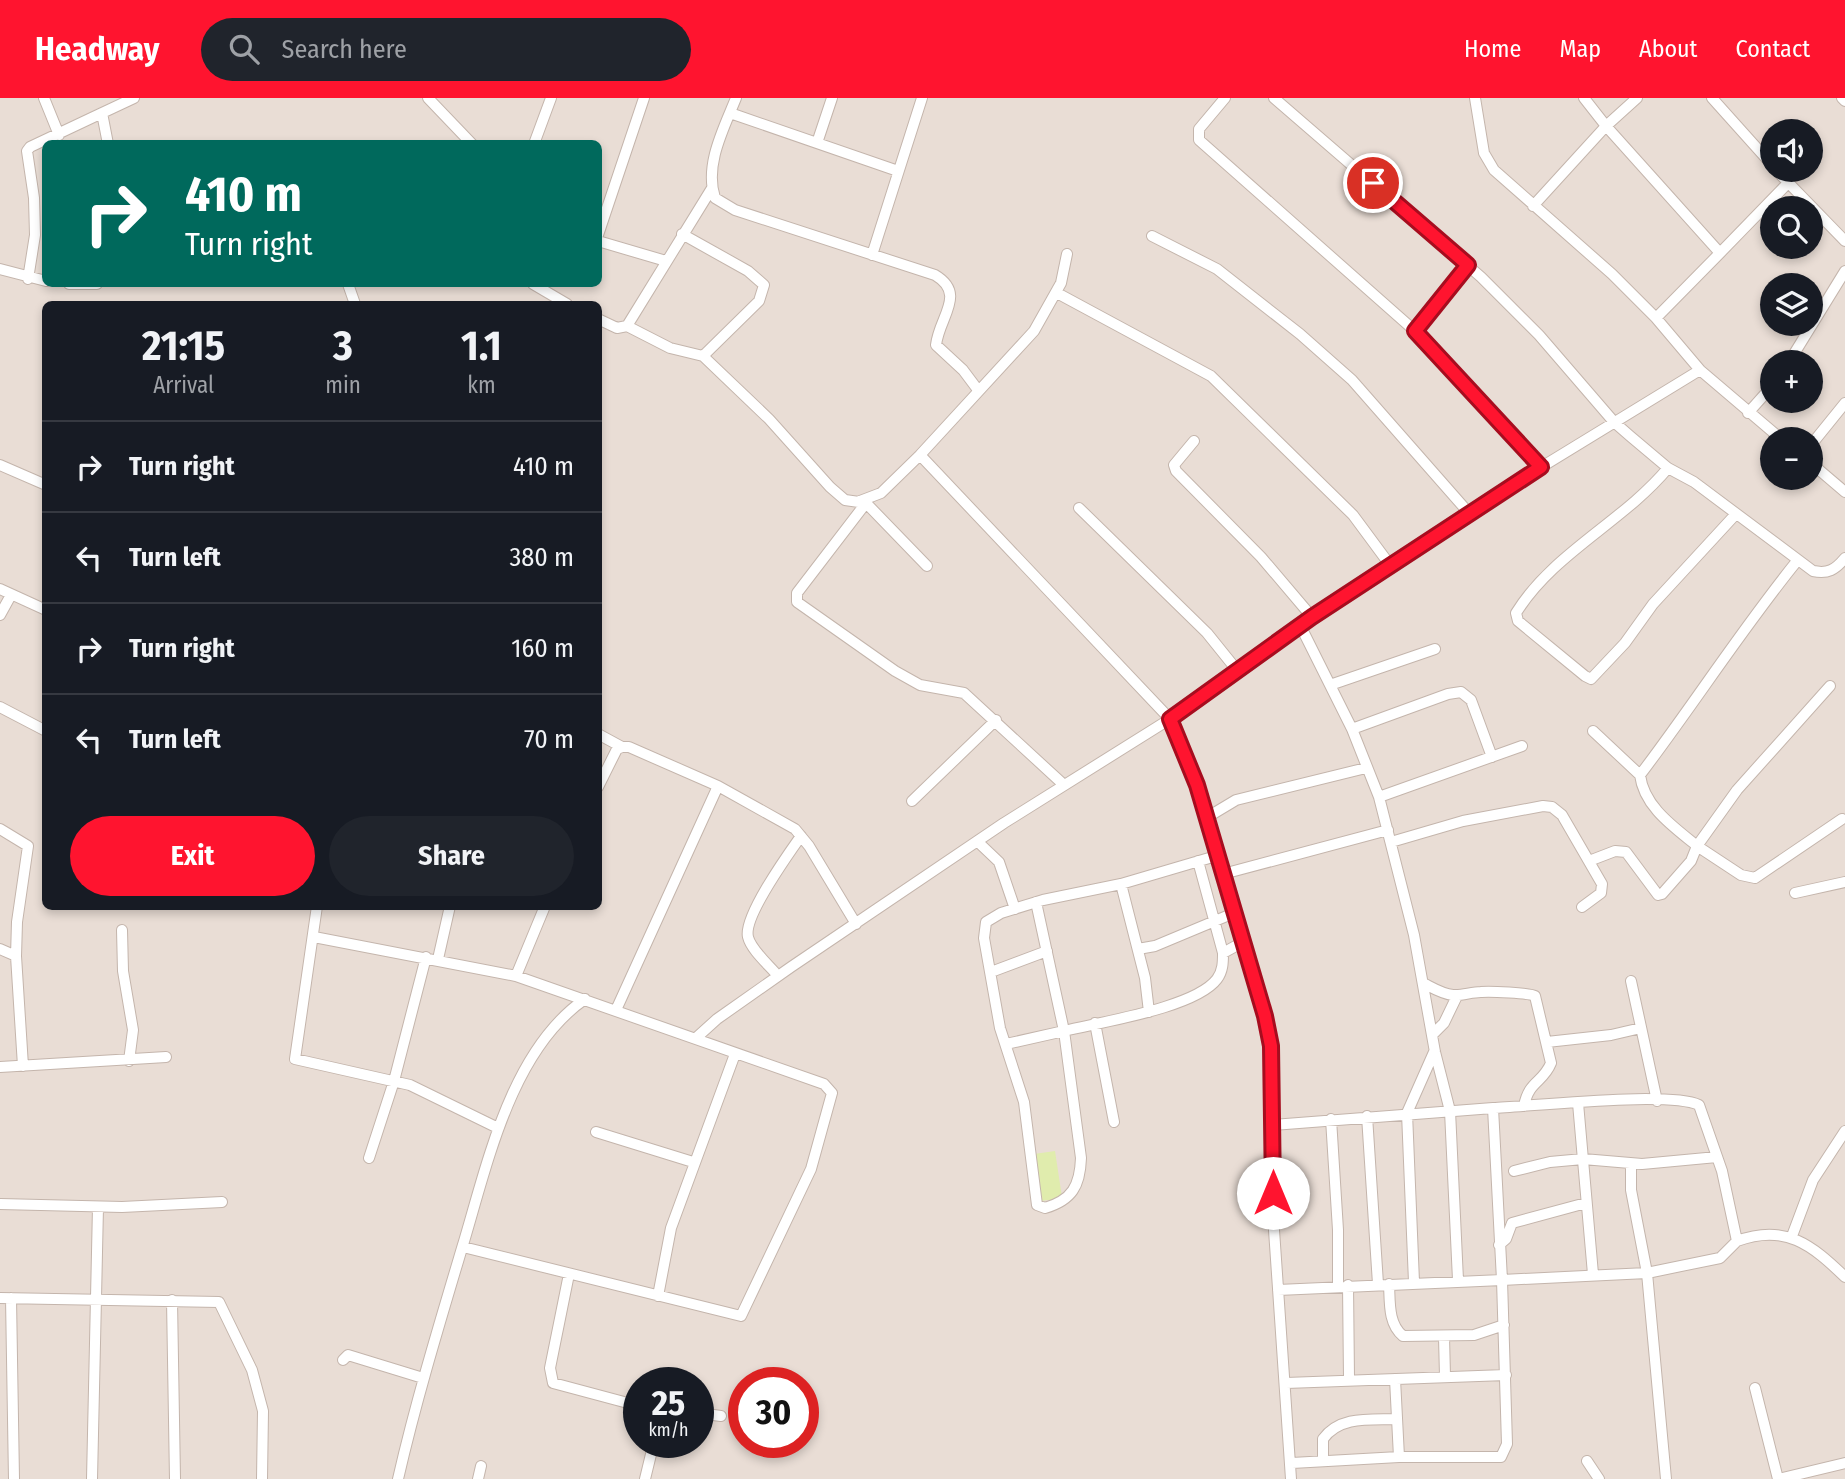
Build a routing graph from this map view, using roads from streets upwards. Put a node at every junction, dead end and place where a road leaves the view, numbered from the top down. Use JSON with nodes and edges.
{"nodes":[{"id":1,"x":44,"y":98,"type":"edge"},
{"id":2,"x":134,"y":98,"type":"edge"},
{"id":3,"x":428,"y":98,"type":"edge"},
{"id":4,"x":551,"y":98,"type":"edge"},
{"id":5,"x":645,"y":98,"type":"edge"},
{"id":6,"x":736,"y":98,"type":"edge"},
{"id":7,"x":832,"y":98,"type":"edge"},
{"id":8,"x":922,"y":98,"type":"edge"},
{"id":9,"x":1225,"y":98,"type":"edge"},
{"id":10,"x":1274,"y":98,"type":"edge"},
{"id":11,"x":1475,"y":98,"type":"edge"},
{"id":12,"x":1584,"y":98,"type":"edge"},
{"id":13,"x":1637,"y":98,"type":"edge"},
{"id":14,"x":1713,"y":98,"type":"edge"},
{"id":15,"x":102,"y":113,"type":"junction"},
{"id":16,"x":730,"y":113,"type":"junction"},
{"id":17,"x":1606,"y":126,"type":"junction"},
{"id":18,"x":59,"y":135,"type":"junction"},
{"id":19,"x":46,"y":140,"type":"edge"},
{"id":20,"x":107,"y":140,"type":"edge"},
{"id":21,"x":468,"y":140,"type":"edge"},
{"id":22,"x":535,"y":140,"type":"edge"},
{"id":23,"x":42,"y":141,"type":"edge"},
{"id":24,"x":817,"y":143,"type":"junction"},
{"id":25,"x":1760,"y":151,"type":"edge"},
{"id":26,"x":898,"y":171,"type":"junction"},
{"id":27,"x":1788,"y":183,"type":"joint"},
{"id":28,"x":712,"y":188,"type":"junction"},
{"id":29,"x":1534,"y":206,"type":"junction"},
{"id":30,"x":602,"y":223,"type":"edge"},
{"id":31,"x":682,"y":234,"type":"junction"},
{"id":32,"x":1153,"y":236,"type":"dead end"},
{"id":33,"x":1845,"y":241,"type":"edge"},
{"id":34,"x":602,"y":242,"type":"edge"},
{"id":35,"x":1720,"y":253,"type":"junction"},
{"id":36,"x":1067,"y":254,"type":"dead end"},
{"id":37,"x":872,"y":255,"type":"junction"},
{"id":38,"x":666,"y":261,"type":"junction"},
{"id":39,"x":1468,"y":265,"type":"junction"},
{"id":40,"x":0,"y":269,"type":"edge"},
{"id":41,"x":1845,"y":271,"type":"edge"},
{"id":42,"x":28,"y":279,"type":"junction"},
{"id":43,"x":42,"y":281,"type":"edge"},
{"id":44,"x":538,"y":287,"type":"edge"},
{"id":45,"x":1057,"y":293,"type":"junction"},
{"id":46,"x":562,"y":301,"type":"edge"},
{"id":47,"x":1656,"y":318,"type":"junction"},
{"id":48,"x":602,"y":321,"type":"edge"},
{"id":49,"x":627,"y":326,"type":"junction"},
{"id":50,"x":1415,"y":331,"type":"junction"},
{"id":51,"x":1796,"y":350,"type":"edge"},
{"id":52,"x":703,"y":356,"type":"junction"},
{"id":53,"x":1700,"y":370,"type":"junction"},
{"id":54,"x":978,"y":390,"type":"junction"},
{"id":55,"x":1760,"y":400,"type":"edge"},
{"id":56,"x":1845,"y":403,"type":"edge"},
{"id":57,"x":1748,"y":413,"type":"junction"},
{"id":58,"x":1614,"y":422,"type":"junction"},
{"id":59,"x":1766,"y":427,"type":"edge"},
{"id":60,"x":1823,"y":430,"type":"edge"},
{"id":61,"x":1194,"y":441,"type":"dead end"},
{"id":62,"x":929,"y":443,"type":"junction"},
{"id":63,"x":920,"y":455,"type":"junction"},
{"id":64,"x":0,"y":465,"type":"edge"},
{"id":65,"x":931,"y":466,"type":"junction"},
{"id":66,"x":1541,"y":467,"type":"junction"},
{"id":67,"x":1668,"y":468,"type":"junction"},
{"id":68,"x":1823,"y":473,"type":"edge"},
{"id":69,"x":42,"y":483,"type":"edge"},
{"id":70,"x":1845,"y":492,"type":"edge"},
{"id":71,"x":863,"y":502,"type":"junction"},
{"id":72,"x":1079,"y":508,"type":"dead end"},
{"id":73,"x":1468,"y":512,"type":"junction"},
{"id":74,"x":1735,"y":515,"type":"junction"},
{"id":75,"x":1845,"y":558,"type":"edge"},
{"id":76,"x":1797,"y":561,"type":"junction"},
{"id":77,"x":1390,"y":565,"type":"junction"},
{"id":78,"x":927,"y":566,"type":"dead end"},
{"id":79,"x":0,"y":589,"type":"edge"},
{"id":80,"x":11,"y":595,"type":"junction"},
{"id":81,"x":42,"y":608,"type":"edge"},
{"id":82,"x":0,"y":615,"type":"edge"},
{"id":83,"x":1312,"y":617,"type":"junction"},
{"id":84,"x":1300,"y":625,"type":"junction"},
{"id":85,"x":1435,"y":649,"type":"dead end"},
{"id":86,"x":1236,"y":669,"type":"junction"},
{"id":87,"x":1330,"y":685,"type":"junction"},
{"id":88,"x":1830,"y":686,"type":"dead end"},
{"id":89,"x":0,"y":707,"type":"edge"},
{"id":90,"x":1170,"y":719,"type":"junction"},
{"id":91,"x":996,"y":720,"type":"junction"},
{"id":92,"x":42,"y":729,"type":"edge"},
{"id":93,"x":1352,"y":729,"type":"junction"},
{"id":94,"x":1593,"y":731,"type":"dead end"},
{"id":95,"x":602,"y":736,"type":"edge"},
{"id":96,"x":1522,"y":746,"type":"dead end"},
{"id":97,"x":622,"y":747,"type":"junction"},
{"id":98,"x":1492,"y":757,"type":"junction"},
{"id":99,"x":1366,"y":768,"type":"junction"},
{"id":100,"x":1640,"y":775,"type":"junction"},
{"id":101,"x":602,"y":779,"type":"edge"},
{"id":102,"x":1064,"y":785,"type":"junction"},
{"id":103,"x":718,"y":786,"type":"junction"},
{"id":104,"x":1379,"y":797,"type":"junction"},
{"id":105,"x":912,"y":801,"type":"dead end"},
{"id":106,"x":1206,"y":818,"type":"junction"},
{"id":107,"x":1842,"y":819,"type":"dead end"},
{"id":108,"x":0,"y":829,"type":"edge"},
{"id":109,"x":1388,"y":830,"type":"junction"},
{"id":110,"x":801,"y":836,"type":"junction"},
{"id":111,"x":978,"y":842,"type":"junction"},
{"id":112,"x":1391,"y":842,"type":"junction"},
{"id":113,"x":1697,"y":846,"type":"junction"},
{"id":114,"x":1216,"y":856,"type":"junction"},
{"id":115,"x":1198,"y":861,"type":"junction"},
{"id":116,"x":1589,"y":861,"type":"junction"},
{"id":117,"x":1223,"y":874,"type":"junction"},
{"id":118,"x":1845,"y":882,"type":"edge"},
{"id":119,"x":1121,"y":884,"type":"junction"},
{"id":120,"x":1795,"y":893,"type":"dead end"},
{"id":121,"x":1036,"y":902,"type":"junction"},
{"id":122,"x":1583,"y":907,"type":"dead end"},
{"id":123,"x":1015,"y":909,"type":"junction"},
{"id":124,"x":317,"y":910,"type":"edge"},
{"id":125,"x":449,"y":910,"type":"edge"},
{"id":126,"x":543,"y":910,"type":"edge"},
{"id":127,"x":1234,"y":913,"type":"junction"},
{"id":128,"x":1215,"y":921,"type":"junction"},
{"id":129,"x":856,"y":924,"type":"junction"},
{"id":130,"x":122,"y":930,"type":"dead end"},
{"id":131,"x":314,"y":937,"type":"junction"},
{"id":132,"x":1243,"y":942,"type":"junction"},
{"id":133,"x":0,"y":949,"type":"edge"},
{"id":134,"x":1138,"y":949,"type":"junction"},
{"id":135,"x":1047,"y":951,"type":"junction"},
{"id":136,"x":1223,"y":953,"type":"junction"},
{"id":137,"x":16,"y":956,"type":"junction"},
{"id":138,"x":426,"y":957,"type":"junction"},
{"id":139,"x":438,"y":959,"type":"junction"},
{"id":140,"x":991,"y":972,"type":"junction"},
{"id":141,"x":516,"y":976,"type":"junction"},
{"id":142,"x":778,"y":976,"type":"junction"},
{"id":143,"x":1631,"y":981,"type":"dead end"},
{"id":144,"x":1423,"y":983,"type":"junction"},
{"id":145,"x":570,"y":993,"type":"junction"},
{"id":146,"x":1457,"y":996,"type":"junction"},
{"id":147,"x":585,"y":999,"type":"junction"},
{"id":148,"x":568,"y":1010,"type":"junction"},
{"id":149,"x":616,"y":1010,"type":"junction"},
{"id":150,"x":1149,"y":1012,"type":"junction"},
{"id":151,"x":1095,"y":1023,"type":"junction"},
{"id":152,"x":1641,"y":1028,"type":"junction"},
{"id":153,"x":1064,"y":1031,"type":"junction"},
{"id":154,"x":1432,"y":1035,"type":"junction"},
{"id":155,"x":696,"y":1038,"type":"junction"},
{"id":156,"x":1547,"y":1042,"type":"junction"},
{"id":157,"x":1006,"y":1044,"type":"junction"},
{"id":158,"x":1434,"y":1052,"type":"junction"},
{"id":159,"x":735,"y":1054,"type":"junction"},
{"id":160,"x":166,"y":1057,"type":"dead end"},
{"id":161,"x":129,"y":1062,"type":"junction"},
{"id":162,"x":23,"y":1066,"type":"junction"},
{"id":163,"x":0,"y":1067,"type":"edge"},
{"id":164,"x":394,"y":1081,"type":"junction"},
{"id":165,"x":1657,"y":1101,"type":"junction"},
{"id":166,"x":1578,"y":1103,"type":"junction"},
{"id":167,"x":1524,"y":1106,"type":"junction"},
{"id":168,"x":1493,"y":1108,"type":"junction"},
{"id":169,"x":1450,"y":1111,"type":"junction"},
{"id":170,"x":1407,"y":1113,"type":"junction"},
{"id":171,"x":1367,"y":1116,"type":"junction"},
{"id":172,"x":1331,"y":1119,"type":"junction"},
{"id":173,"x":1115,"y":1122,"type":"dead end"},
{"id":174,"x":1273,"y":1125,"type":"junction"},
{"id":175,"x":498,"y":1128,"type":"junction"},
{"id":176,"x":1845,"y":1131,"type":"edge"},
{"id":177,"x":596,"y":1132,"type":"dead end"},
{"id":178,"x":1717,"y":1157,"type":"junction"},
{"id":179,"x":369,"y":1158,"type":"dead end"},
{"id":180,"x":1583,"y":1159,"type":"junction"},
{"id":181,"x":694,"y":1162,"type":"junction"},
{"id":182,"x":1630,"y":1164,"type":"junction"},
{"id":183,"x":1514,"y":1171,"type":"dead end"},
{"id":184,"x":222,"y":1202,"type":"dead end"},
{"id":185,"x":1586,"y":1203,"type":"junction"},
{"id":186,"x":0,"y":1204,"type":"edge"},
{"id":187,"x":98,"y":1207,"type":"junction"},
{"id":188,"x":1792,"y":1237,"type":"junction"},
{"id":189,"x":1737,"y":1241,"type":"junction"},
{"id":190,"x":1499,"y":1245,"type":"junction"},
{"id":191,"x":463,"y":1247,"type":"junction"},
{"id":192,"x":1647,"y":1273,"type":"junction"},
{"id":193,"x":569,"y":1274,"type":"junction"},
{"id":194,"x":1592,"y":1274,"type":"junction"},
{"id":195,"x":1845,"y":1277,"type":"edge"},
{"id":196,"x":1458,"y":1280,"type":"junction"},
{"id":197,"x":1502,"y":1280,"type":"junction"},
{"id":198,"x":1413,"y":1282,"type":"junction"},
{"id":199,"x":1384,"y":1284,"type":"junction"},
{"id":200,"x":1343,"y":1285,"type":"junction"},
{"id":201,"x":1278,"y":1290,"type":"junction"},
{"id":202,"x":658,"y":1296,"type":"junction"},
{"id":203,"x":6,"y":1298,"type":"edge"},
{"id":204,"x":94,"y":1300,"type":"junction"},
{"id":205,"x":172,"y":1300,"type":"junction"},
{"id":206,"x":1504,"y":1325,"type":"junction"},
{"id":207,"x":1444,"y":1337,"type":"junction"},
{"id":208,"x":343,"y":1360,"type":"dead end"},
{"id":209,"x":1506,"y":1375,"type":"junction"},
{"id":210,"x":1445,"y":1376,"type":"junction"},
{"id":211,"x":424,"y":1378,"type":"junction"},
{"id":212,"x":1349,"y":1378,"type":"junction"},
{"id":213,"x":1395,"y":1378,"type":"junction"},
{"id":214,"x":1286,"y":1383,"type":"junction"},
{"id":215,"x":1755,"y":1388,"type":"dead end"},
{"id":216,"x":623,"y":1402,"type":"edge"},
{"id":217,"x":714,"y":1415,"type":"edge"},
{"id":218,"x":721,"y":1416,"type":"dead end"},
{"id":219,"x":1397,"y":1419,"type":"junction"},
{"id":220,"x":1399,"y":1457,"type":"junction"},
{"id":221,"x":650,"y":1458,"type":"edge"},
{"id":222,"x":1323,"y":1461,"type":"junction"},
{"id":223,"x":1587,"y":1461,"type":"dead end"},
{"id":224,"x":1292,"y":1463,"type":"junction"},
{"id":225,"x":1845,"y":1463,"type":"edge"},
{"id":226,"x":481,"y":1466,"type":"dead end"},
{"id":227,"x":15,"y":1479,"type":"edge"},
{"id":228,"x":92,"y":1479,"type":"edge"},
{"id":229,"x":174,"y":1479,"type":"edge"},
{"id":230,"x":262,"y":1479,"type":"edge"},
{"id":231,"x":398,"y":1479,"type":"edge"},
{"id":232,"x":478,"y":1479,"type":"edge"},
{"id":233,"x":645,"y":1479,"type":"edge"},
{"id":234,"x":1291,"y":1479,"type":"edge"},
{"id":235,"x":1599,"y":1479,"type":"edge"},
{"id":236,"x":1666,"y":1479,"type":"edge"},
{"id":237,"x":1778,"y":1479,"type":"edge"}],
"edges":[{"from":1,"to":18,"type":"street"},
{"from":2,"to":15,"type":"street"},
{"from":3,"to":21,"type":"street"},
{"from":4,"to":22,"type":"street"},
{"from":5,"to":30,"type":"street"},
{"from":6,"to":16,"type":"street"},
{"from":7,"to":24,"type":"street"},
{"from":8,"to":26,"type":"street"},
{"from":9,"to":50,"type":"street"},
{"from":10,"to":39,"type":"street"},
{"from":11,"to":29,"type":"street"},
{"from":12,"to":17,"type":"street"},
{"from":13,"to":17,"type":"street"},
{"from":14,"to":25,"type":"street"},
{"from":15,"to":18,"type":"street"},
{"from":15,"to":20,"type":"street"},
{"from":16,"to":24,"type":"street"},
{"from":16,"to":28,"type":"street"},
{"from":17,"to":29,"type":"street"},
{"from":17,"to":35,"type":"street"},
{"from":18,"to":19,"type":"street"},
{"from":23,"to":42,"type":"street"},
{"from":24,"to":26,"type":"street"},
{"from":26,"to":37,"type":"street"},
{"from":27,"to":33,"type":"street"},
{"from":27,"to":35,"type":"street"},
{"from":28,"to":31,"type":"street"},
{"from":28,"to":37,"type":"street"},
{"from":29,"to":47,"type":"street"},
{"from":31,"to":38,"type":"street"},
{"from":31,"to":52,"type":"street"},
{"from":32,"to":73,"type":"street"},
{"from":34,"to":38,"type":"street"},
{"from":35,"to":47,"type":"street"},
{"from":36,"to":45,"type":"street"},
{"from":37,"to":54,"type":"street"},
{"from":38,"to":49,"type":"street"},
{"from":39,"to":50,"type":"street"},
{"from":39,"to":58,"type":"street"},
{"from":40,"to":42,"type":"street"},
{"from":41,"to":51,"type":"street"},
{"from":42,"to":43,"type":"street"},
{"from":44,"to":46,"type":"street"},
{"from":45,"to":54,"type":"street"},
{"from":45,"to":77,"type":"street"},
{"from":47,"to":53,"type":"street"},
{"from":48,"to":49,"type":"street"},
{"from":49,"to":52,"type":"street"},
{"from":50,"to":66,"type":"street"},
{"from":52,"to":71,"type":"street"},
{"from":53,"to":57,"type":"street"},
{"from":53,"to":58,"type":"street"},
{"from":54,"to":62,"type":"street"},
{"from":55,"to":57,"type":"street"},
{"from":56,"to":60,"type":"street"},
{"from":57,"to":59,"type":"street"},
{"from":58,"to":66,"type":"street"},
{"from":58,"to":67,"type":"street"},
{"from":61,"to":83,"type":"street"},
{"from":62,"to":63,"type":"street"},
{"from":62,"to":65,"type":"street"},
{"from":63,"to":65,"type":"street"},
{"from":63,"to":71,"type":"street"},
{"from":64,"to":69,"type":"street"},
{"from":65,"to":90,"type":"street"},
{"from":66,"to":73,"type":"street"},
{"from":67,"to":74,"type":"street"},
{"from":67,"to":74,"type":"street"},
{"from":68,"to":70,"type":"street"},
{"from":71,"to":78,"type":"street"},
{"from":71,"to":91,"type":"street"},
{"from":72,"to":86,"type":"street"},
{"from":73,"to":77,"type":"street"},
{"from":74,"to":76,"type":"street"},
{"from":75,"to":76,"type":"street"},
{"from":76,"to":100,"type":"street"},
{"from":77,"to":83,"type":"street"},
{"from":79,"to":80,"type":"street"},
{"from":80,"to":81,"type":"street"},
{"from":80,"to":82,"type":"street"},
{"from":83,"to":84,"type":"street"},
{"from":84,"to":86,"type":"street"},
{"from":84,"to":87,"type":"street"},
{"from":85,"to":87,"type":"street"},
{"from":86,"to":90,"type":"street"},
{"from":87,"to":93,"type":"street"},
{"from":88,"to":113,"type":"street"},
{"from":89,"to":92,"type":"street"},
{"from":90,"to":102,"type":"street"},
{"from":90,"to":106,"type":"street"},
{"from":91,"to":102,"type":"street"},
{"from":91,"to":105,"type":"street"},
{"from":93,"to":98,"type":"street"},
{"from":93,"to":99,"type":"street"},
{"from":94,"to":100,"type":"street"},
{"from":95,"to":97,"type":"street"},
{"from":96,"to":98,"type":"street"},
{"from":97,"to":101,"type":"street"},
{"from":97,"to":103,"type":"street"},
{"from":98,"to":104,"type":"street"},
{"from":99,"to":104,"type":"street"},
{"from":99,"to":106,"type":"street"},
{"from":100,"to":113,"type":"street"},
{"from":102,"to":111,"type":"street"},
{"from":103,"to":110,"type":"street"},
{"from":103,"to":149,"type":"street"},
{"from":104,"to":109,"type":"street"},
{"from":106,"to":114,"type":"street"},
{"from":107,"to":113,"type":"street"},
{"from":108,"to":137,"type":"street"},
{"from":109,"to":112,"type":"street"},
{"from":109,"to":117,"type":"street"},
{"from":110,"to":129,"type":"street"},
{"from":110,"to":142,"type":"street"},
{"from":111,"to":123,"type":"street"},
{"from":111,"to":129,"type":"street"},
{"from":112,"to":116,"type":"street"},
{"from":112,"to":144,"type":"street"},
{"from":113,"to":116,"type":"street"},
{"from":114,"to":115,"type":"street"},
{"from":114,"to":117,"type":"street"},
{"from":115,"to":119,"type":"street"},
{"from":115,"to":128,"type":"street"},
{"from":116,"to":122,"type":"street"},
{"from":117,"to":127,"type":"street"},
{"from":118,"to":120,"type":"street"},
{"from":119,"to":121,"type":"street"},
{"from":119,"to":134,"type":"street"},
{"from":121,"to":123,"type":"street"},
{"from":121,"to":135,"type":"street"},
{"from":123,"to":140,"type":"street"},
{"from":124,"to":131,"type":"street"},
{"from":125,"to":139,"type":"street"},
{"from":126,"to":141,"type":"street"},
{"from":127,"to":128,"type":"street"},
{"from":127,"to":132,"type":"street"},
{"from":128,"to":134,"type":"street"},
{"from":128,"to":136,"type":"street"},
{"from":129,"to":142,"type":"street"},
{"from":130,"to":161,"type":"street"},
{"from":131,"to":138,"type":"street"},
{"from":131,"to":164,"type":"street"},
{"from":132,"to":136,"type":"street"},
{"from":132,"to":174,"type":"street"},
{"from":133,"to":137,"type":"street"},
{"from":134,"to":150,"type":"street"},
{"from":135,"to":140,"type":"street"},
{"from":135,"to":153,"type":"street"},
{"from":136,"to":150,"type":"street"},
{"from":137,"to":162,"type":"street"},
{"from":138,"to":139,"type":"street"},
{"from":138,"to":164,"type":"street"},
{"from":139,"to":141,"type":"street"},
{"from":140,"to":157,"type":"street"},
{"from":141,"to":145,"type":"street"},
{"from":142,"to":155,"type":"street"},
{"from":143,"to":152,"type":"street"},
{"from":144,"to":146,"type":"street"},
{"from":144,"to":154,"type":"street"},
{"from":145,"to":147,"type":"street"},
{"from":145,"to":148,"type":"street"},
{"from":146,"to":154,"type":"street"},
{"from":146,"to":156,"type":"street"},
{"from":147,"to":148,"type":"street"},
{"from":147,"to":149,"type":"street"},
{"from":148,"to":175,"type":"street"},
{"from":149,"to":155,"type":"street"},
{"from":150,"to":151,"type":"street"},
{"from":151,"to":153,"type":"street"},
{"from":151,"to":173,"type":"street"},
{"from":152,"to":156,"type":"street"},
{"from":152,"to":165,"type":"street"},
{"from":153,"to":157,"type":"street"},
{"from":153,"to":157,"type":"street"},
{"from":154,"to":158,"type":"street"},
{"from":155,"to":159,"type":"street"},
{"from":156,"to":167,"type":"street"},
{"from":158,"to":169,"type":"street"},
{"from":158,"to":170,"type":"street"},
{"from":159,"to":181,"type":"street"},
{"from":159,"to":202,"type":"street"},
{"from":160,"to":161,"type":"street"},
{"from":161,"to":162,"type":"street"},
{"from":162,"to":163,"type":"street"},
{"from":164,"to":175,"type":"street"},
{"from":164,"to":179,"type":"street"},
{"from":165,"to":166,"type":"street"},
{"from":165,"to":178,"type":"street"},
{"from":166,"to":167,"type":"street"},
{"from":166,"to":180,"type":"street"},
{"from":167,"to":168,"type":"street"},
{"from":168,"to":169,"type":"street"},
{"from":168,"to":190,"type":"street"},
{"from":169,"to":170,"type":"street"},
{"from":169,"to":196,"type":"street"},
{"from":170,"to":171,"type":"street"},
{"from":170,"to":198,"type":"street"},
{"from":171,"to":172,"type":"street"},
{"from":171,"to":199,"type":"street"},
{"from":172,"to":174,"type":"street"},
{"from":172,"to":200,"type":"street"},
{"from":174,"to":201,"type":"street"},
{"from":175,"to":191,"type":"street"},
{"from":176,"to":188,"type":"street"},
{"from":177,"to":181,"type":"street"},
{"from":178,"to":182,"type":"street"},
{"from":178,"to":189,"type":"street"},
{"from":180,"to":182,"type":"street"},
{"from":180,"to":183,"type":"street"},
{"from":180,"to":185,"type":"street"},
{"from":181,"to":202,"type":"street"},
{"from":182,"to":192,"type":"street"},
{"from":184,"to":187,"type":"street"},
{"from":185,"to":190,"type":"street"},
{"from":185,"to":194,"type":"street"},
{"from":186,"to":187,"type":"street"},
{"from":187,"to":204,"type":"street"},
{"from":188,"to":189,"type":"street"},
{"from":188,"to":195,"type":"street"},
{"from":189,"to":192,"type":"street"},
{"from":190,"to":197,"type":"street"},
{"from":191,"to":193,"type":"street"},
{"from":191,"to":211,"type":"street"},
{"from":192,"to":194,"type":"street"},
{"from":192,"to":236,"type":"street"},
{"from":193,"to":202,"type":"street"},
{"from":193,"to":216,"type":"street"},
{"from":194,"to":197,"type":"street"},
{"from":196,"to":197,"type":"street"},
{"from":196,"to":198,"type":"street"},
{"from":197,"to":206,"type":"street"},
{"from":198,"to":199,"type":"street"},
{"from":199,"to":200,"type":"street"},
{"from":199,"to":207,"type":"street"},
{"from":200,"to":201,"type":"street"},
{"from":200,"to":212,"type":"street"},
{"from":201,"to":214,"type":"street"},
{"from":203,"to":204,"type":"street"},
{"from":203,"to":227,"type":"street"},
{"from":204,"to":205,"type":"street"},
{"from":204,"to":228,"type":"street"},
{"from":205,"to":229,"type":"street"},
{"from":205,"to":230,"type":"street"},
{"from":206,"to":207,"type":"street"},
{"from":206,"to":209,"type":"street"},
{"from":207,"to":210,"type":"street"},
{"from":208,"to":211,"type":"street"},
{"from":209,"to":210,"type":"street"},
{"from":209,"to":220,"type":"street"},
{"from":210,"to":213,"type":"street"},
{"from":211,"to":231,"type":"street"},
{"from":212,"to":213,"type":"street"},
{"from":212,"to":214,"type":"street"},
{"from":213,"to":219,"type":"street"},
{"from":214,"to":224,"type":"street"},
{"from":215,"to":237,"type":"street"},
{"from":217,"to":218,"type":"street"},
{"from":219,"to":220,"type":"street"},
{"from":219,"to":222,"type":"street"},
{"from":220,"to":222,"type":"street"},
{"from":221,"to":233,"type":"street"},
{"from":222,"to":224,"type":"street"},
{"from":223,"to":235,"type":"street"},
{"from":224,"to":234,"type":"street"},
{"from":225,"to":237,"type":"street"},
{"from":226,"to":232,"type":"street"}]}
